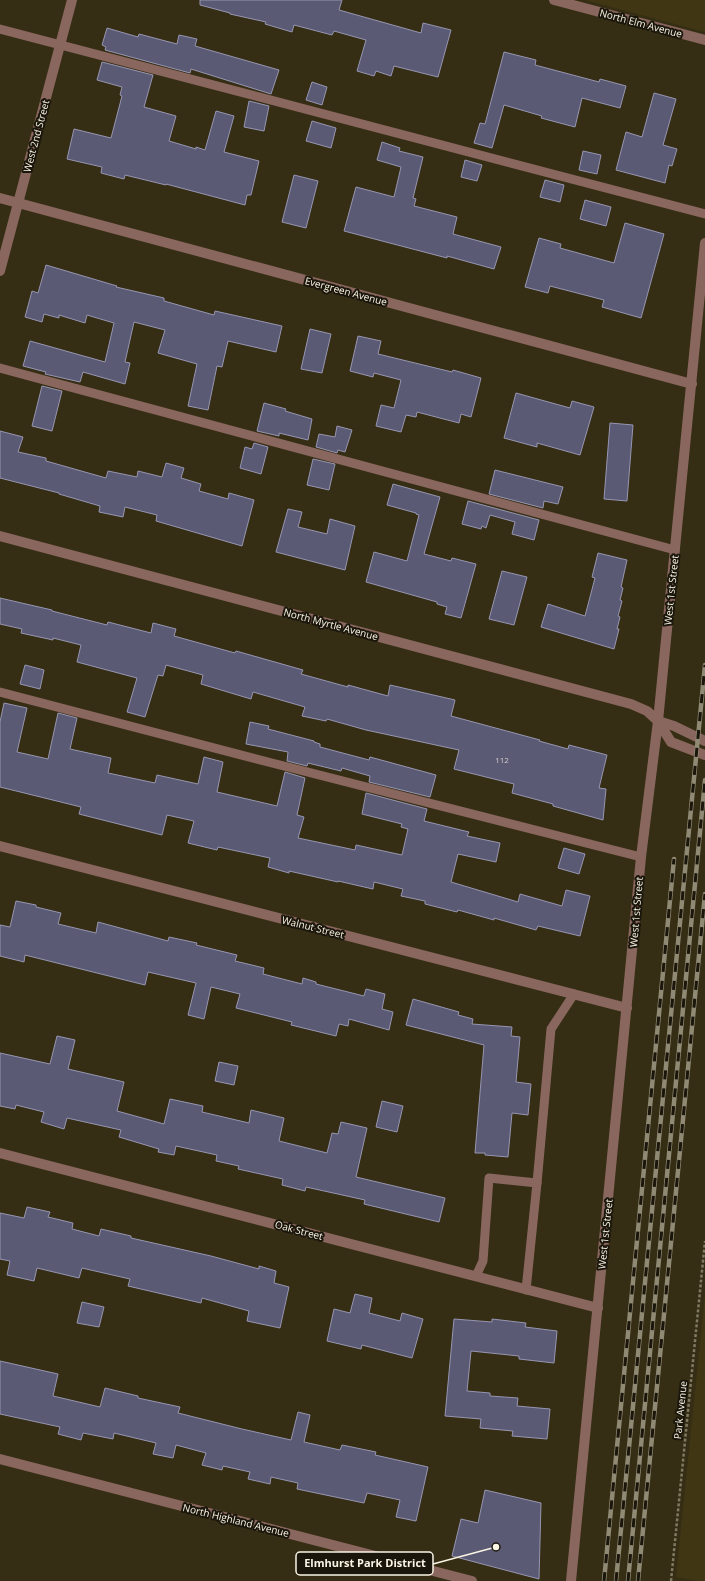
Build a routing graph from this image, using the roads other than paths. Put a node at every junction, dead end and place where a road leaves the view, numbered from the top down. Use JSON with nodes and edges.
{"nodes":[{"id":1,"x":72,"y":0,"type":"edge"},
{"id":2,"x":554,"y":0,"type":"edge"},
{"id":3,"x":0,"y":29,"type":"edge"},
{"id":4,"x":705,"y":40,"type":"edge"},
{"id":5,"x":60,"y":45,"type":"junction"},
{"id":6,"x":0,"y":198,"type":"edge"},
{"id":7,"x":18,"y":202,"type":"junction"},
{"id":8,"x":705,"y":214,"type":"edge"},
{"id":9,"x":705,"y":243,"type":"edge"},
{"id":10,"x":0,"y":271,"type":"edge"},
{"id":11,"x":0,"y":368,"type":"edge"},
{"id":12,"x":692,"y":384,"type":"junction"},
{"id":13,"x":0,"y":536,"type":"edge"},
{"id":14,"x":675,"y":550,"type":"junction"},
{"id":15,"x":0,"y":692,"type":"edge"},
{"id":16,"x":658,"y":721,"type":"junction"},
{"id":17,"x":705,"y":741,"type":"edge"},
{"id":18,"x":705,"y":755,"type":"edge"},
{"id":19,"x":0,"y":846,"type":"edge"},
{"id":20,"x":641,"y":857,"type":"junction"},
{"id":21,"x":574,"y":994,"type":"junction"},
{"id":22,"x":627,"y":1008,"type":"junction"},
{"id":23,"x":0,"y":1153,"type":"edge"},
{"id":24,"x":537,"y":1183,"type":"junction"},
{"id":25,"x":476,"y":1276,"type":"junction"},
{"id":26,"x":526,"y":1290,"type":"junction"},
{"id":27,"x":598,"y":1308,"type":"junction"},
{"id":28,"x":0,"y":1459,"type":"edge"},
{"id":29,"x":472,"y":1581,"type":"edge"},
{"id":30,"x":571,"y":1581,"type":"edge"}],
"edges":[{"from":1,"to":5,"type":"street","name":"West 2nd Street"},
{"from":2,"to":4,"type":"street","name":"North Elm Avenue"},
{"from":3,"to":5,"type":"lane"},
{"from":5,"to":7,"type":"street","name":"West 2nd Street"},
{"from":5,"to":8,"type":"lane"},
{"from":6,"to":7,"type":"street","name":"Evergreen Avenue"},
{"from":7,"to":10,"type":"street","name":"West 2nd Street"},
{"from":7,"to":12,"type":"street","name":"Evergreen Avenue"},
{"from":9,"to":12,"type":"street","name":"West 1st Street"},
{"from":11,"to":14,"type":"lane"},
{"from":12,"to":14,"type":"street","name":"West 1st Street"},
{"from":13,"to":16,"type":"street","name":"North Myrtle Avenue"},
{"from":14,"to":16,"type":"street","name":"West 1st Street"},
{"from":15,"to":20,"type":"lane"},
{"from":16,"to":17,"type":"street"},
{"from":16,"to":18,"type":"street"},
{"from":16,"to":20,"type":"street","name":"West 1st Street"},
{"from":19,"to":21,"type":"street","name":"Walnut Street"},
{"from":20,"to":22,"type":"street","name":"West 1st Street"},
{"from":21,"to":22,"type":"street","name":"Walnut Street"},
{"from":21,"to":24,"type":"lane"},
{"from":22,"to":27,"type":"street","name":"West 1st Street"},
{"from":23,"to":25,"type":"street","name":"Oak Street"},
{"from":24,"to":25,"type":"lane"},
{"from":24,"to":26,"type":"lane"},
{"from":25,"to":26,"type":"street","name":"Oak Street"},
{"from":26,"to":27,"type":"street","name":"Oak Street"},
{"from":27,"to":30,"type":"street","name":"West 1st Street"},
{"from":28,"to":29,"type":"street","name":"North Highland Avenue"}]}
